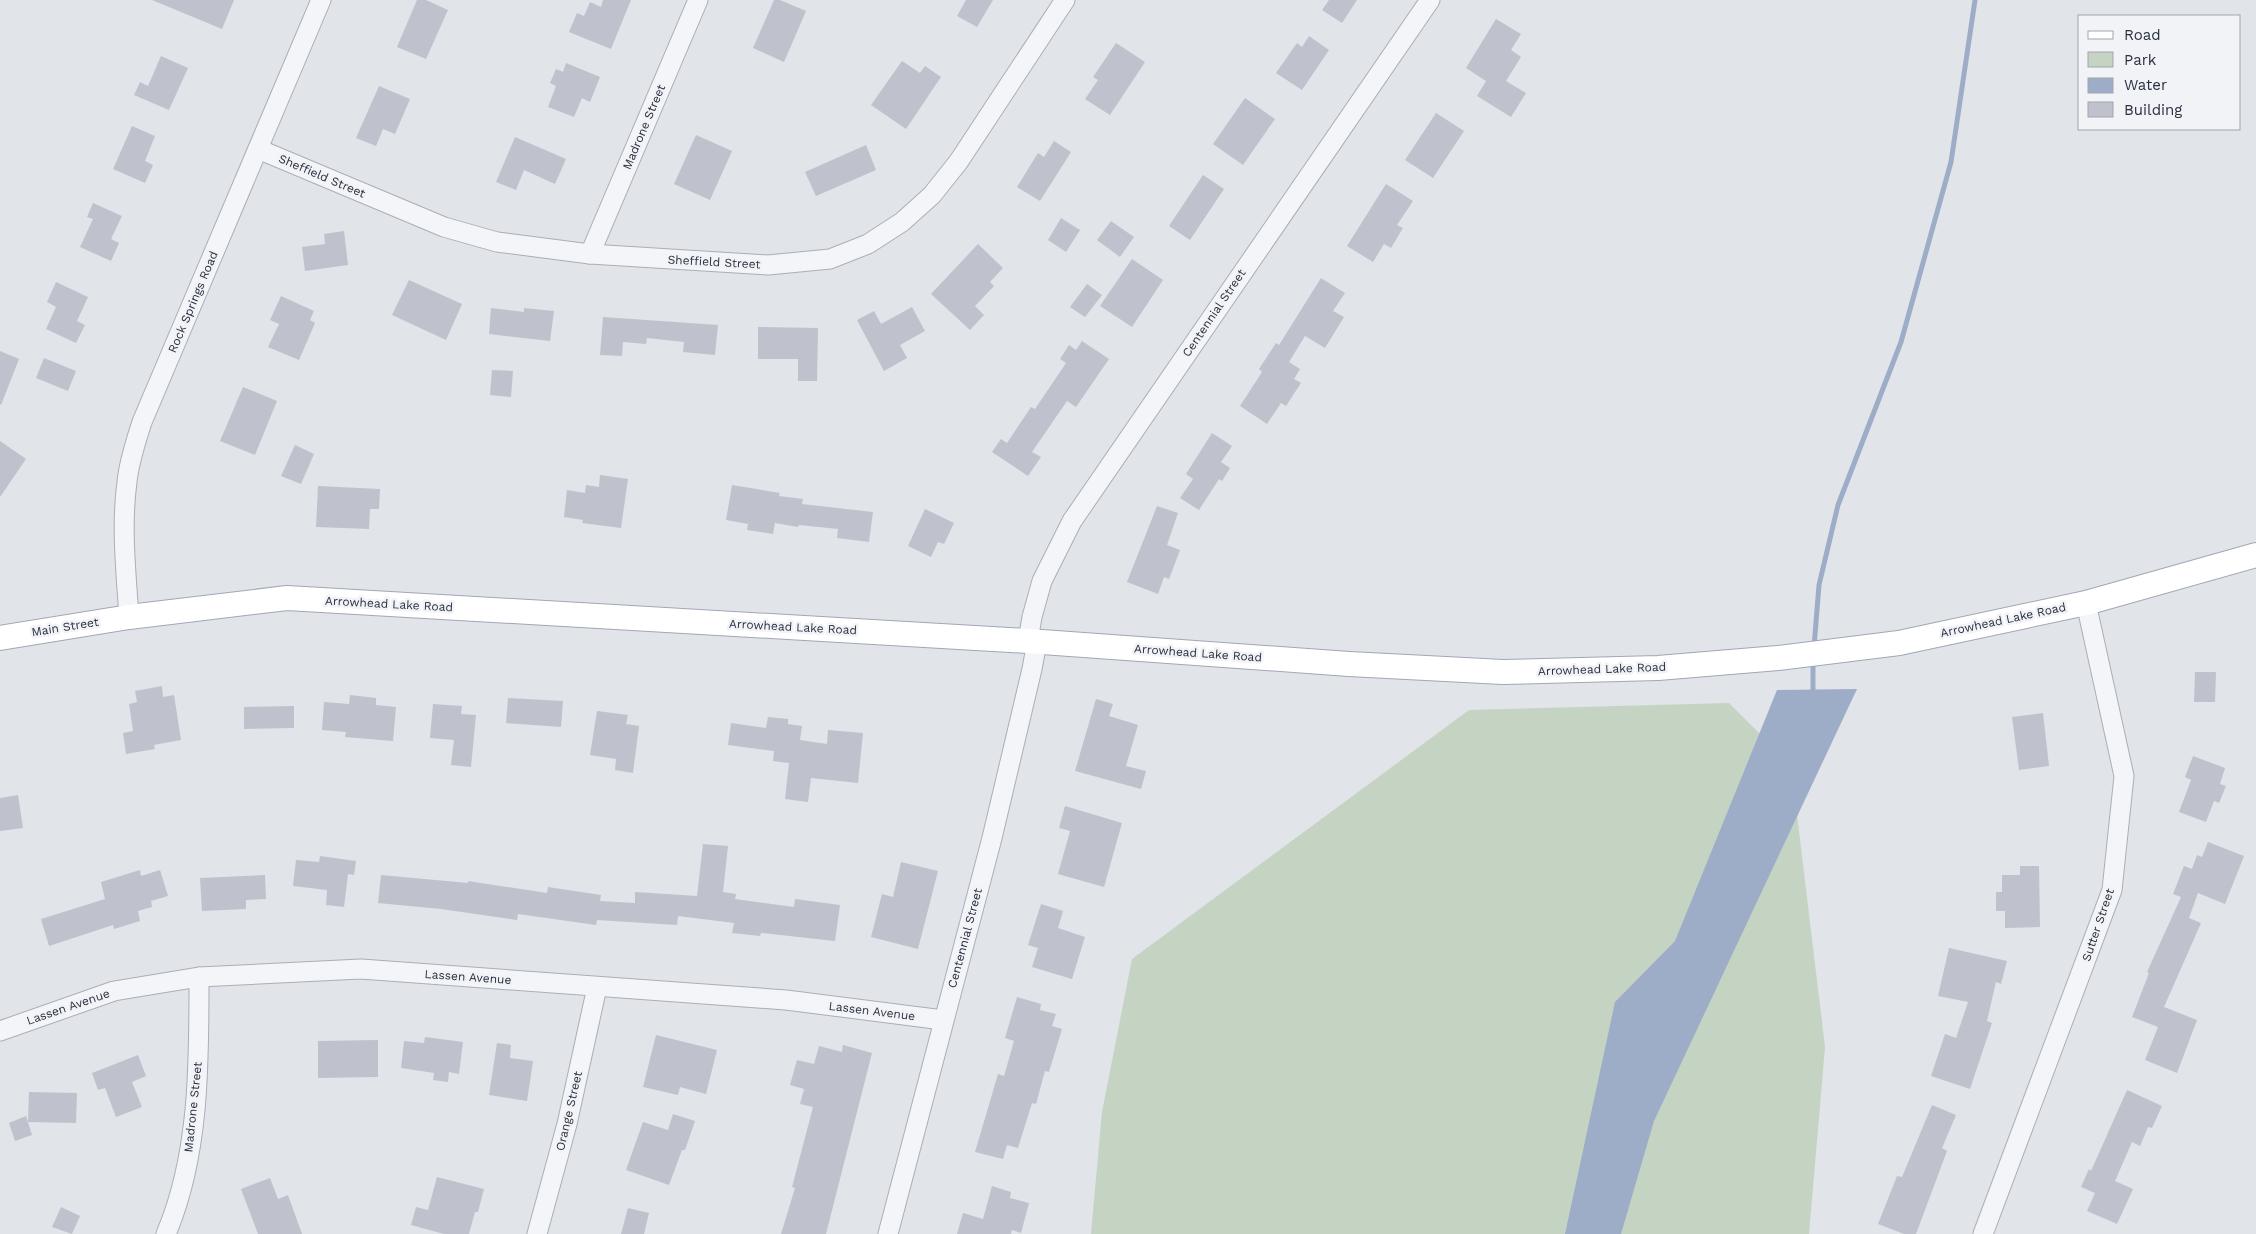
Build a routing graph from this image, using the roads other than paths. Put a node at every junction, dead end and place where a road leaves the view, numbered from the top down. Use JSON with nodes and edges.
{"nodes":[{"id":1,"x":321,"y":0,"type":"edge"},
{"id":2,"x":698,"y":0,"type":"edge"},
{"id":3,"x":1065,"y":0,"type":"edge"},
{"id":4,"x":1430,"y":0,"type":"edge"},
{"id":5,"x":258,"y":150,"type":"junction"},
{"id":6,"x":590,"y":254,"type":"junction"},
{"id":7,"x":2256,"y":555,"type":"edge"},
{"id":8,"x":2086,"y":603,"type":"junction"},
{"id":9,"x":129,"y":617,"type":"junction"},
{"id":10,"x":0,"y":638,"type":"edge"},
{"id":11,"x":1032,"y":641,"type":"junction"},
{"id":12,"x":199,"y":977,"type":"junction"},
{"id":13,"x":597,"y":987,"type":"junction"},
{"id":14,"x":943,"y":1020,"type":"junction"},
{"id":15,"x":0,"y":1031,"type":"edge"},
{"id":16,"x":166,"y":1234,"type":"edge"},
{"id":17,"x":537,"y":1234,"type":"edge"},
{"id":18,"x":888,"y":1234,"type":"edge"},
{"id":19,"x":1983,"y":1234,"type":"edge"}],
"edges":[{"from":1,"to":5,"type":"street","name":"Rock Springs Road"},
{"from":2,"to":6,"type":"street","name":"Madrone Street"},
{"from":3,"to":6,"type":"street","name":"Sheffield Street"},
{"from":4,"to":11,"type":"street","name":"Centennial Street"},
{"from":5,"to":6,"type":"street","name":"Sheffield Street"},
{"from":5,"to":9,"type":"street","name":"Rock Springs Road"},
{"from":7,"to":8,"type":"main road","name":"Arrowhead Lake Road"},
{"from":8,"to":11,"type":"main road","name":"Arrowhead Lake Road"},
{"from":8,"to":19,"type":"street","name":"Sutter Street"},
{"from":9,"to":10,"type":"main road","name":"Main Street"},
{"from":9,"to":11,"type":"main road","name":"Arrowhead Lake Road"},
{"from":11,"to":14,"type":"street","name":"Centennial Street"},
{"from":12,"to":13,"type":"street","name":"Lassen Avenue"},
{"from":12,"to":15,"type":"street","name":"Lassen Avenue"},
{"from":12,"to":16,"type":"street","name":"Madrone Street"},
{"from":13,"to":14,"type":"street","name":"Lassen Avenue"},
{"from":13,"to":17,"type":"street","name":"Orange Street"},
{"from":14,"to":18,"type":"street","name":"Centennial Street"}]}
